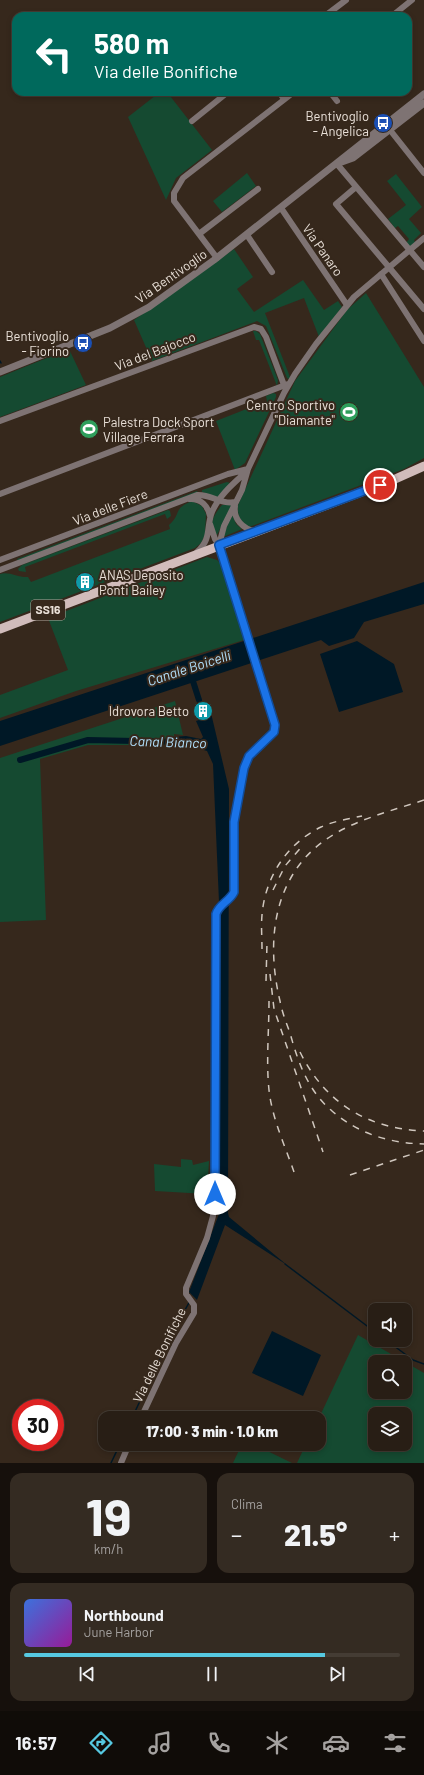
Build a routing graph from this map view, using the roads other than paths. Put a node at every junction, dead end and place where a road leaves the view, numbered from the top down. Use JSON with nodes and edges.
{"nodes":[{"id":1,"x":346,"y":0,"type":"edge"},
{"id":2,"x":412,"y":0,"type":"edge"},
{"id":3,"x":334,"y":10,"type":"joint"},
{"id":4,"x":331,"y":12,"type":"edge"},
{"id":5,"x":397,"y":12,"type":"edge"},
{"id":6,"x":424,"y":94,"type":"edge"},
{"id":7,"x":223,"y":96,"type":"edge"},
{"id":8,"x":282,"y":96,"type":"edge"},
{"id":9,"x":288,"y":96,"type":"edge"},
{"id":10,"x":333,"y":96,"type":"edge"},
{"id":11,"x":284,"y":99,"type":"junction"},
{"id":12,"x":337,"y":101,"type":"dead end"},
{"id":13,"x":424,"y":103,"type":"edge"},
{"id":14,"x":192,"y":121,"type":"dead end"},
{"id":15,"x":390,"y":130,"type":"junction"},
{"id":16,"x":337,"y":164,"type":"junction"},
{"id":17,"x":424,"y":173,"type":"edge"},
{"id":18,"x":356,"y":187,"type":"junction"},
{"id":19,"x":258,"y":189,"type":"dead end"},
{"id":20,"x":281,"y":208,"type":"junction"},
{"id":21,"x":199,"y":234,"type":"junction"},
{"id":22,"x":247,"y":235,"type":"junction"},
{"id":23,"x":424,"y":238,"type":"edge"},
{"id":24,"x":410,"y":250,"type":"junction"},
{"id":25,"x":217,"y":258,"type":"junction"},
{"id":26,"x":389,"y":267,"type":"junction"},
{"id":27,"x":424,"y":268,"type":"edge"},
{"id":28,"x":272,"y":272,"type":"dead end"},
{"id":29,"x":381,"y":274,"type":"junction"},
{"id":30,"x":347,"y":305,"type":"junction"},
{"id":31,"x":424,"y":309,"type":"edge"},
{"id":32,"x":424,"y":341,"type":"edge"},
{"id":33,"x":0,"y":372,"type":"edge"},
{"id":34,"x":287,"y":384,"type":"junction"},
{"id":35,"x":0,"y":422,"type":"edge"},
{"id":36,"x":424,"y":466,"type":"edge"},
{"id":37,"x":248,"y":469,"type":"junction"},
{"id":38,"x":219,"y":477,"type":"junction"},
{"id":39,"x":235,"y":482,"type":"junction"},
{"id":40,"x":0,"y":494,"type":"edge"},
{"id":41,"x":239,"y":496,"type":"junction"},
{"id":42,"x":188,"y":499,"type":"junction"},
{"id":43,"x":219,"y":501,"type":"junction"},
{"id":44,"x":236,"y":502,"type":"junction"},
{"id":45,"x":210,"y":521,"type":"junction"},
{"id":46,"x":255,"y":531,"type":"junction"},
{"id":47,"x":219,"y":545,"type":"junction"},
{"id":48,"x":196,"y":554,"type":"junction"},
{"id":49,"x":8,"y":557,"type":"junction"},
{"id":50,"x":0,"y":560,"type":"edge"},
{"id":51,"x":12,"y":566,"type":"junction"},
{"id":52,"x":0,"y":570,"type":"edge"},
{"id":53,"x":0,"y":629,"type":"edge"},
{"id":54,"x":144,"y":1411,"type":"edge"},
{"id":55,"x":126,"y":1451,"type":"edge"},
{"id":56,"x":121,"y":1463,"type":"edge"}],
"edges":[{"from":1,"to":3,"type":"street"},
{"from":2,"to":5,"type":"street"},
{"from":3,"to":4,"type":"street"},
{"from":6,"to":16,"type":"street","name":"Via Bentivoglio"},
{"from":7,"to":14,"type":"street"},
{"from":8,"to":11,"type":"street"},
{"from":9,"to":11,"type":"street"},
{"from":10,"to":12,"type":"street"},
{"from":11,"to":21,"type":"street"},
{"from":13,"to":15,"type":"street","name":"Via Bentivoglio"},
{"from":15,"to":16,"type":"street","name":"Via Bentivoglio"},
{"from":15,"to":17,"type":"street"},
{"from":16,"to":18,"type":"street"},
{"from":16,"to":20,"type":"street","name":"Via Bentivoglio"},
{"from":18,"to":24,"type":"street"},
{"from":18,"to":26,"type":"street"},
{"from":19,"to":21,"type":"street"},
{"from":20,"to":22,"type":"street","name":"Via Bentivoglio"},
{"from":20,"to":30,"type":"street","name":"Via Panaro"},
{"from":21,"to":25,"type":"street"},
{"from":22,"to":25,"type":"street","name":"Via Bentivoglio"},
{"from":22,"to":28,"type":"street"},
{"from":23,"to":24,"type":"street"},
{"from":24,"to":26,"type":"street"},
{"from":24,"to":27,"type":"street"},
{"from":25,"to":33,"type":"street","name":"Via Bentivoglio"},
{"from":26,"to":29,"type":"street"},
{"from":26,"to":31,"type":"street"},
{"from":29,"to":30,"type":"street"},
{"from":29,"to":32,"type":"street"},
{"from":30,"to":34,"type":"street"},
{"from":34,"to":35,"type":"street","name":"Via del Bajocco"},
{"from":34,"to":37,"type":"street"},
{"from":34,"to":40,"type":"street"},
{"from":36,"to":46,"type":"main road","number":"SS16"},
{"from":37,"to":38,"type":"street","name":"Via delle Fiere"},
{"from":37,"to":39,"type":"street"},
{"from":37,"to":41,"type":"street"},
{"from":38,"to":39,"type":"street"},
{"from":38,"to":49,"type":"street","name":"Via delle Fiere"},
{"from":39,"to":41,"type":"street"},
{"from":39,"to":43,"type":"street"},
{"from":41,"to":44,"type":"street"},
{"from":42,"to":43,"type":"street","name":"Via delle Fiere"},
{"from":42,"to":45,"type":"street"},
{"from":42,"to":51,"type":"street","name":"Via delle Fiere"},
{"from":43,"to":44,"type":"street","name":"Via delle Fiere"},
{"from":43,"to":45,"type":"street"},
{"from":44,"to":46,"type":"street"},
{"from":44,"to":47,"type":"street"},
{"from":45,"to":47,"type":"street","name":"Via delle Bonifiche"},
{"from":45,"to":48,"type":"street"},
{"from":46,"to":47,"type":"main road","number":"SS16"},
{"from":47,"to":48,"type":"main road","number":"SS16"},
{"from":47,"to":54,"type":"street","name":"Via delle Bonifiche"},
{"from":48,"to":53,"type":"main road","number":"SS16"},
{"from":49,"to":50,"type":"street","name":"Via delle Fiere"},
{"from":49,"to":51,"type":"street"},
{"from":51,"to":52,"type":"street","name":"Via delle Fiere"},
{"from":55,"to":56,"type":"street"}]}
